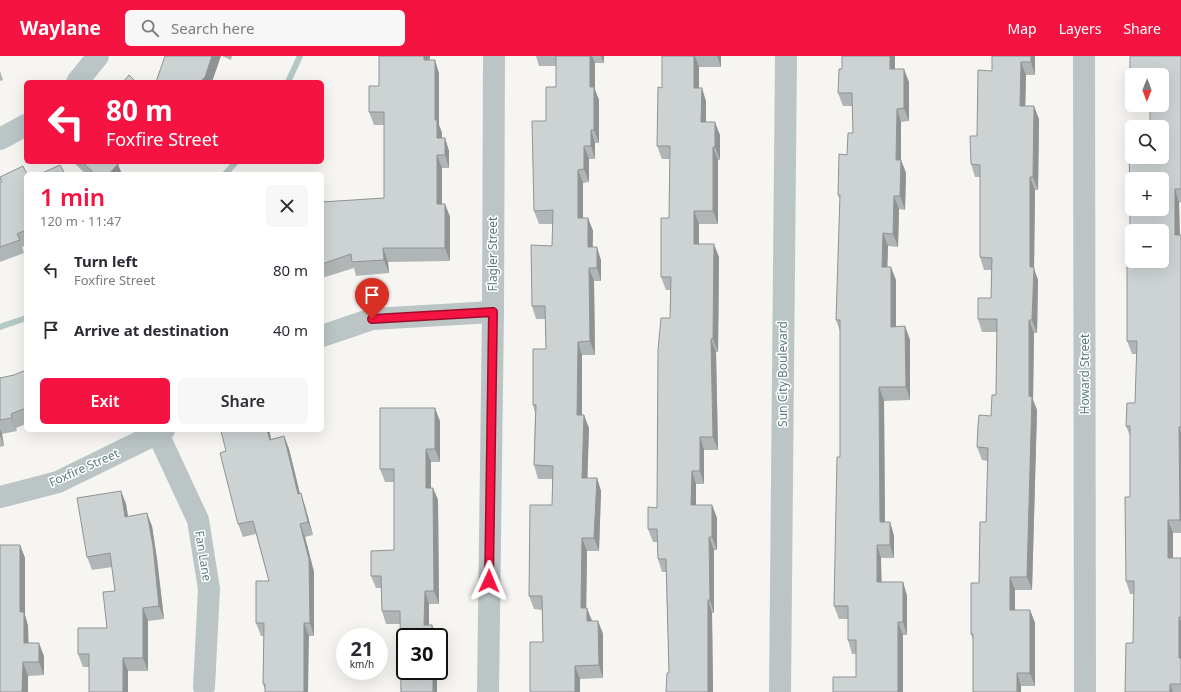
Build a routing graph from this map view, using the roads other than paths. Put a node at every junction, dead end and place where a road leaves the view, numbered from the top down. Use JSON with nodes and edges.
{"nodes":[{"id":1,"x":98,"y":56,"type":"edge"},
{"id":2,"x":494,"y":56,"type":"edge"},
{"id":3,"x":786,"y":56,"type":"edge"},
{"id":4,"x":1084,"y":56,"type":"edge"},
{"id":5,"x":79,"y":80,"type":"edge"},
{"id":6,"x":24,"y":125,"type":"edge"},
{"id":7,"x":0,"y":139,"type":"edge"},
{"id":8,"x":493,"y":312,"type":"junction"},
{"id":9,"x":324,"y":335,"type":"edge"},
{"id":10,"x":161,"y":432,"type":"edge"},
{"id":11,"x":0,"y":497,"type":"edge"},
{"id":12,"x":204,"y":687,"type":"dead end"},
{"id":13,"x":488,"y":692,"type":"edge"},
{"id":14,"x":780,"y":692,"type":"edge"},
{"id":15,"x":1085,"y":692,"type":"edge"}],
"edges":[{"from":1,"to":5,"type":"street"},
{"from":2,"to":8,"type":"street","name":"Flagler Street"},
{"from":3,"to":14,"type":"street","name":"Sun City Boulevard"},
{"from":4,"to":15,"type":"street","name":"Howard Street"},
{"from":6,"to":7,"type":"street"},
{"from":8,"to":9,"type":"street"},
{"from":8,"to":13,"type":"street","name":"Flagler Street"},
{"from":10,"to":11,"type":"street","name":"Foxfire Street"},
{"from":10,"to":12,"type":"street","name":"Fan Lane"}]}
